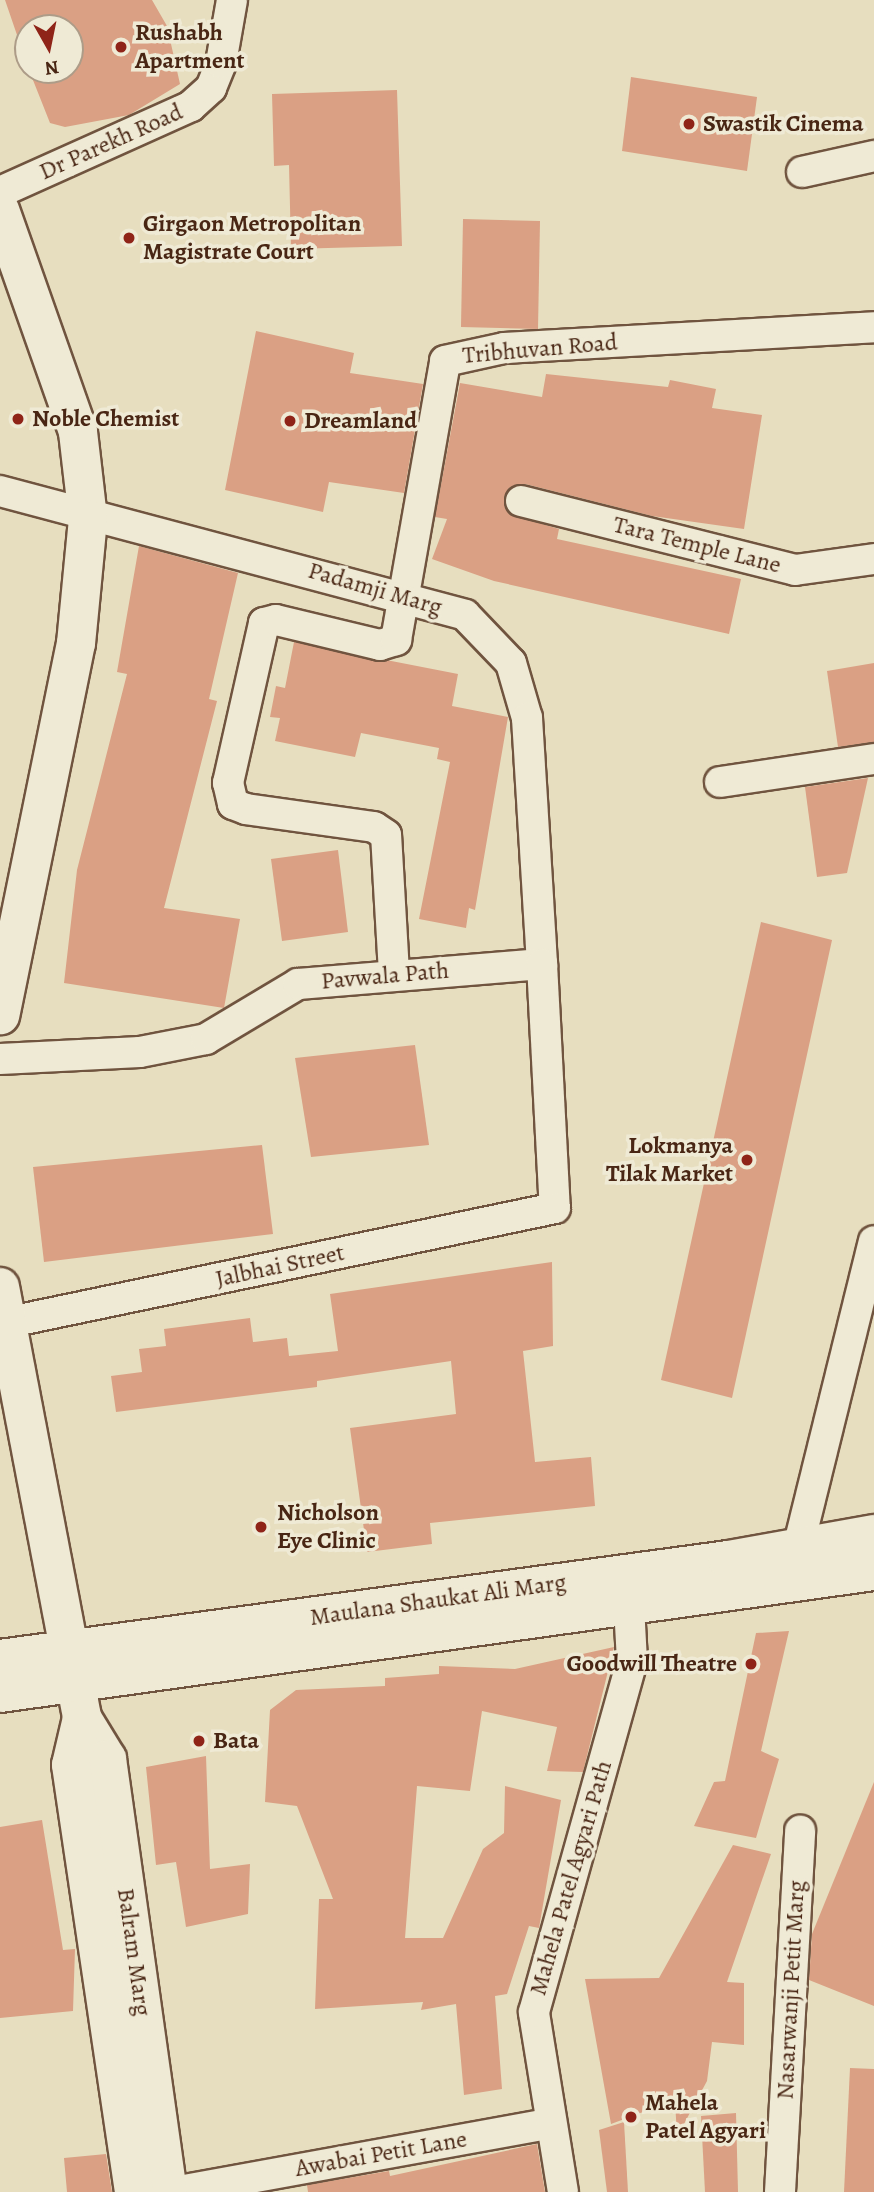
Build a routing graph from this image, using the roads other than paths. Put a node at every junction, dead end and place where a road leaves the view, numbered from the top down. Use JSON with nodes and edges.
{"nodes":[{"id":1,"x":232,"y":0,"type":"edge"},
{"id":2,"x":874,"y":156,"type":"edge"},
{"id":3,"x":802,"y":172,"type":"dead end"},
{"id":4,"x":0,"y":192,"type":"edge"},
{"id":5,"x":0,"y":210,"type":"edge"},
{"id":6,"x":874,"y":327,"type":"edge"},
{"id":7,"x":0,"y":491,"type":"edge"},
{"id":8,"x":521,"y":501,"type":"dead end"},
{"id":9,"x":89,"y":519,"type":"junction"},
{"id":10,"x":874,"y":559,"type":"edge"},
{"id":11,"x":406,"y":594,"type":"junction"},
{"id":12,"x":874,"y":759,"type":"edge"},
{"id":13,"x":720,"y":782,"type":"dead end"},
{"id":14,"x":542,"y":964,"type":"junction"},
{"id":15,"x":394,"y":973,"type":"junction"},
{"id":16,"x":0,"y":1015,"type":"edge"},
{"id":17,"x":0,"y":1059,"type":"edge"},
{"id":18,"x":874,"y":1241,"type":"edge"},
{"id":19,"x":3,"y":1305,"type":"edge"},
{"id":20,"x":874,"y":1534,"type":"edge"},
{"id":21,"x":798,"y":1548,"type":"junction"},
{"id":22,"x":874,"y":1571,"type":"edge"},
{"id":23,"x":629,"y":1606,"type":"junction"},
{"id":24,"x":0,"y":1659,"type":"edge"},
{"id":25,"x":75,"y":1684,"type":"junction"},
{"id":26,"x":0,"y":1693,"type":"edge"},
{"id":27,"x":800,"y":1831,"type":"dead end"},
{"id":28,"x":123,"y":1995,"type":"junction"},
{"id":29,"x":548,"y":2124,"type":"junction"},
{"id":30,"x":134,"y":2192,"type":"edge"},
{"id":31,"x":170,"y":2192,"type":"edge"},
{"id":32,"x":563,"y":2192,"type":"edge"},
{"id":33,"x":780,"y":2192,"type":"edge"}],
"edges":[{"from":1,"to":4,"type":"street","name":"Dr Parekh Road"},
{"from":2,"to":3,"type":"street"},
{"from":5,"to":9,"type":"main road"},
{"from":6,"to":11,"type":"street","name":"Tribhuvan Road"},
{"from":7,"to":9,"type":"street","name":"Padamji Marg"},
{"from":8,"to":10,"type":"street","name":"Tara Temple Lane"},
{"from":9,"to":11,"type":"street","name":"Padamji Marg"},
{"from":9,"to":16,"type":"main road"},
{"from":11,"to":14,"type":"street","name":"Padamji Marg"},
{"from":11,"to":15,"type":"street"},
{"from":12,"to":13,"type":"street"},
{"from":14,"to":15,"type":"street","name":"Pavwala Path"},
{"from":14,"to":19,"type":"street","name":"Jalbhai Street"},
{"from":15,"to":17,"type":"street","name":"Pavwala Path"},
{"from":18,"to":21,"type":"street"},
{"from":19,"to":25,"type":"main road"},
{"from":20,"to":21,"type":"main road","name":"Maulana Shaukat Ali Marg"},
{"from":21,"to":25,"type":"main road","name":"Maulana Shaukat Ali Marg"},
{"from":22,"to":23,"type":"main road","name":"Maulana Shaukat Ali Marg"},
{"from":23,"to":25,"type":"main road","name":"Maulana Shaukat Ali Marg"},
{"from":23,"to":29,"type":"street","name":"Mahela Patel Agyari Path"},
{"from":24,"to":25,"type":"main road","name":"Maulana Shaukat Ali Marg"},
{"from":25,"to":26,"type":"main road","name":"Maulana Shaukat Ali Marg"},
{"from":25,"to":28,"type":"main road","name":"Balram Marg"},
{"from":27,"to":33,"type":"street","name":"Nasarwanji Petit Marg"},
{"from":28,"to":30,"type":"main road","name":"Balram Marg"},
{"from":28,"to":31,"type":"main road","name":"Balram Marg"},
{"from":29,"to":31,"type":"street","name":"Awabai Petit Lane"},
{"from":29,"to":32,"type":"street","name":"Mahela Patel Agyari Path"}]}
